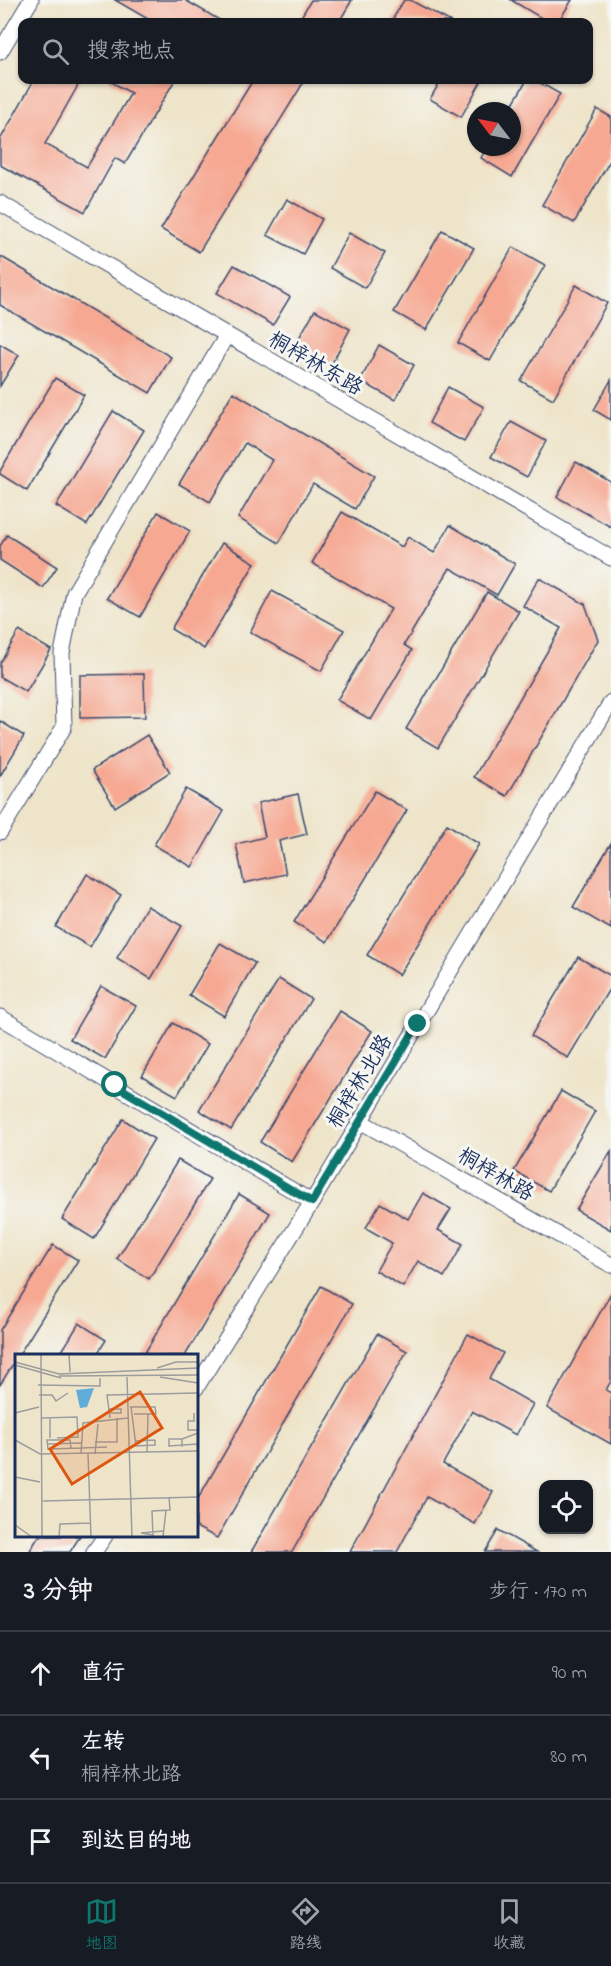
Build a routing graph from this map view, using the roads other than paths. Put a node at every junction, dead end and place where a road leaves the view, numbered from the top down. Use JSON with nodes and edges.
{"nodes":[{"id":1,"x":31,"y":0,"type":"edge"},
{"id":2,"x":20,"y":18,"type":"edge"},
{"id":3,"x":18,"y":22,"type":"edge"},
{"id":4,"x":0,"y":52,"type":"edge"},
{"id":5,"x":0,"y":203,"type":"edge"},
{"id":6,"x":227,"y":335,"type":"junction"},
{"id":7,"x":611,"y":558,"type":"edge"},
{"id":8,"x":611,"y":702,"type":"edge"},
{"id":9,"x":0,"y":832,"type":"edge"},
{"id":10,"x":0,"y":1017,"type":"edge"},
{"id":11,"x":360,"y":1121,"type":"junction"},
{"id":12,"x":312,"y":1202,"type":"junction"},
{"id":13,"x":611,"y":1265,"type":"edge"},
{"id":14,"x":198,"y":1385,"type":"edge"},
{"id":15,"x":104,"y":1537,"type":"edge"},
{"id":16,"x":94,"y":1552,"type":"edge"}],
"edges":[{"from":1,"to":2,"type":"street"},
{"from":3,"to":4,"type":"street"},
{"from":5,"to":6,"type":"street","name":"桐梓林东路"},
{"from":6,"to":7,"type":"street","name":"桐梓林东路"},
{"from":6,"to":9,"type":"street"},
{"from":8,"to":11,"type":"street","name":"桐梓林北路"},
{"from":10,"to":12,"type":"street"},
{"from":11,"to":12,"type":"street","name":"桐梓林北路"},
{"from":11,"to":13,"type":"street","name":"桐梓林路"},
{"from":12,"to":14,"type":"street","name":"桐梓林北路"},
{"from":15,"to":16,"type":"street"}]}
